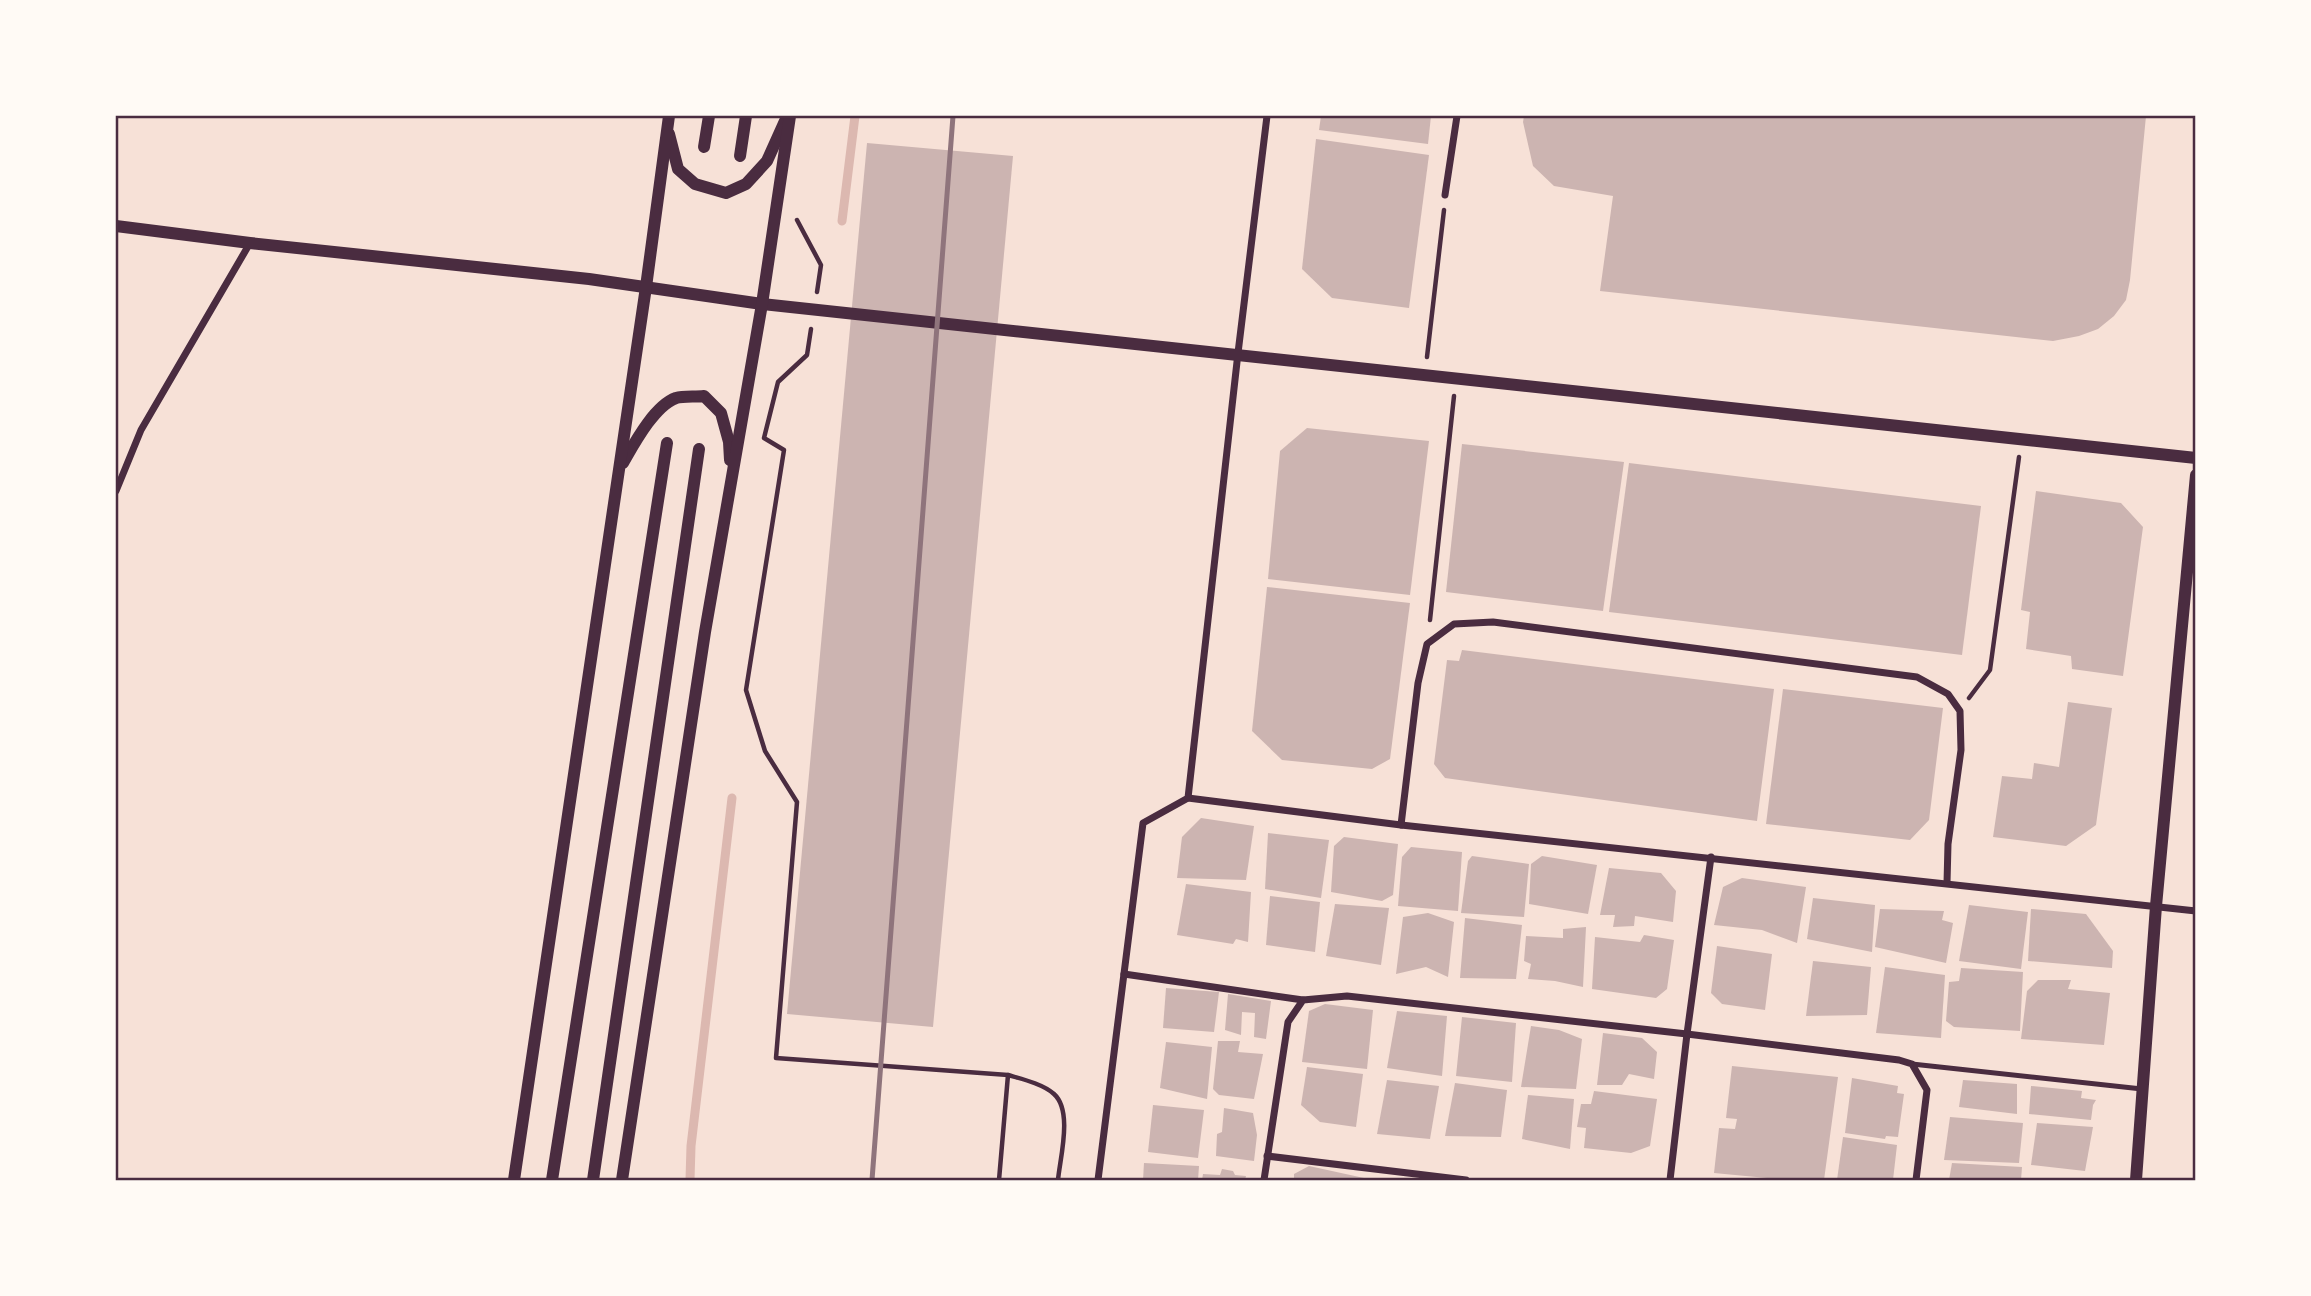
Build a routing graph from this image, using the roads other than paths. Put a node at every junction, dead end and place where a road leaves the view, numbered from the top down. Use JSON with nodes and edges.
{"nodes":[{"id":1,"x":709,"y":116,"type":"edge"},
{"id":2,"x":746,"y":116,"type":"edge"},
{"id":3,"x":788,"y":116,"type":"edge"},
{"id":4,"x":1267,"y":116,"type":"edge"},
{"id":5,"x":1457,"y":116,"type":"edge"},
{"id":6,"x":668,"y":121,"type":"edge"},
{"id":7,"x":704,"y":147,"type":"dead end"},
{"id":8,"x":740,"y":156,"type":"dead end"},
{"id":9,"x":1445,"y":195,"type":"road end"},
{"id":10,"x":116,"y":226,"type":"edge"},
{"id":11,"x":250,"y":243,"type":"junction"},
{"id":12,"x":646,"y":287,"type":"junction"},
{"id":13,"x":762,"y":304,"type":"junction"},
{"id":14,"x":1238,"y":354,"type":"junction"},
{"id":15,"x":667,"y":443,"type":"dead end"},
{"id":16,"x":699,"y":449,"type":"dead end"},
{"id":17,"x":2196,"y":457,"type":"edge"},
{"id":18,"x":620,"y":470,"type":"junction"},
{"id":19,"x":2196,"y":475,"type":"edge"},
{"id":20,"x":731,"y":483,"type":"junction"},
{"id":21,"x":116,"y":491,"type":"edge"},
{"id":22,"x":1188,"y":798,"type":"junction"},
{"id":23,"x":1401,"y":825,"type":"junction"},
{"id":24,"x":1711,"y":857,"type":"junction"},
{"id":25,"x":1947,"y":883,"type":"junction"},
{"id":26,"x":2156,"y":906,"type":"junction"},
{"id":27,"x":2196,"y":911,"type":"edge"},
{"id":28,"x":1124,"y":974,"type":"junction"},
{"id":29,"x":1303,"y":1000,"type":"junction"},
{"id":30,"x":1687,"y":1034,"type":"junction"},
{"id":31,"x":1912,"y":1065,"type":"junction"},
{"id":32,"x":2144,"y":1090,"type":"junction"},
{"id":33,"x":1267,"y":1156,"type":"junction"},
{"id":34,"x":514,"y":1181,"type":"edge"},
{"id":35,"x":552,"y":1181,"type":"edge"},
{"id":36,"x":593,"y":1181,"type":"edge"},
{"id":37,"x":622,"y":1181,"type":"edge"},
{"id":38,"x":1098,"y":1181,"type":"edge"},
{"id":39,"x":1264,"y":1181,"type":"edge"},
{"id":40,"x":1466,"y":1181,"type":"edge"},
{"id":41,"x":1670,"y":1181,"type":"edge"},
{"id":42,"x":1916,"y":1181,"type":"edge"},
{"id":43,"x":2136,"y":1181,"type":"edge"}],
"edges":[{"from":1,"to":7,"type":"street"},
{"from":2,"to":8,"type":"street"},
{"from":3,"to":6,"type":"street"},
{"from":3,"to":13,"type":"street"},
{"from":4,"to":14,"type":"street"},
{"from":5,"to":9,"type":"street"},
{"from":6,"to":12,"type":"street"},
{"from":10,"to":11,"type":"street"},
{"from":11,"to":12,"type":"street"},
{"from":11,"to":21,"type":"street"},
{"from":12,"to":13,"type":"street"},
{"from":12,"to":18,"type":"street"},
{"from":13,"to":14,"type":"street"},
{"from":13,"to":20,"type":"street"},
{"from":14,"to":17,"type":"street"},
{"from":14,"to":22,"type":"street"},
{"from":15,"to":35,"type":"street"},
{"from":16,"to":36,"type":"street"},
{"from":18,"to":20,"type":"street"},
{"from":18,"to":34,"type":"street"},
{"from":19,"to":26,"type":"street"},
{"from":20,"to":37,"type":"street"},
{"from":22,"to":23,"type":"street"},
{"from":22,"to":28,"type":"street"},
{"from":23,"to":24,"type":"street"},
{"from":23,"to":25,"type":"street"},
{"from":24,"to":25,"type":"street"},
{"from":24,"to":30,"type":"street"},
{"from":25,"to":26,"type":"street"},
{"from":26,"to":27,"type":"street"},
{"from":26,"to":32,"type":"street"},
{"from":28,"to":29,"type":"street"},
{"from":28,"to":38,"type":"street"},
{"from":29,"to":30,"type":"street"},
{"from":29,"to":33,"type":"street"},
{"from":30,"to":31,"type":"street"},
{"from":30,"to":41,"type":"street"},
{"from":31,"to":32,"type":"lane"},
{"from":31,"to":42,"type":"street"},
{"from":32,"to":43,"type":"street"},
{"from":33,"to":39,"type":"street"},
{"from":33,"to":40,"type":"street"}]}
